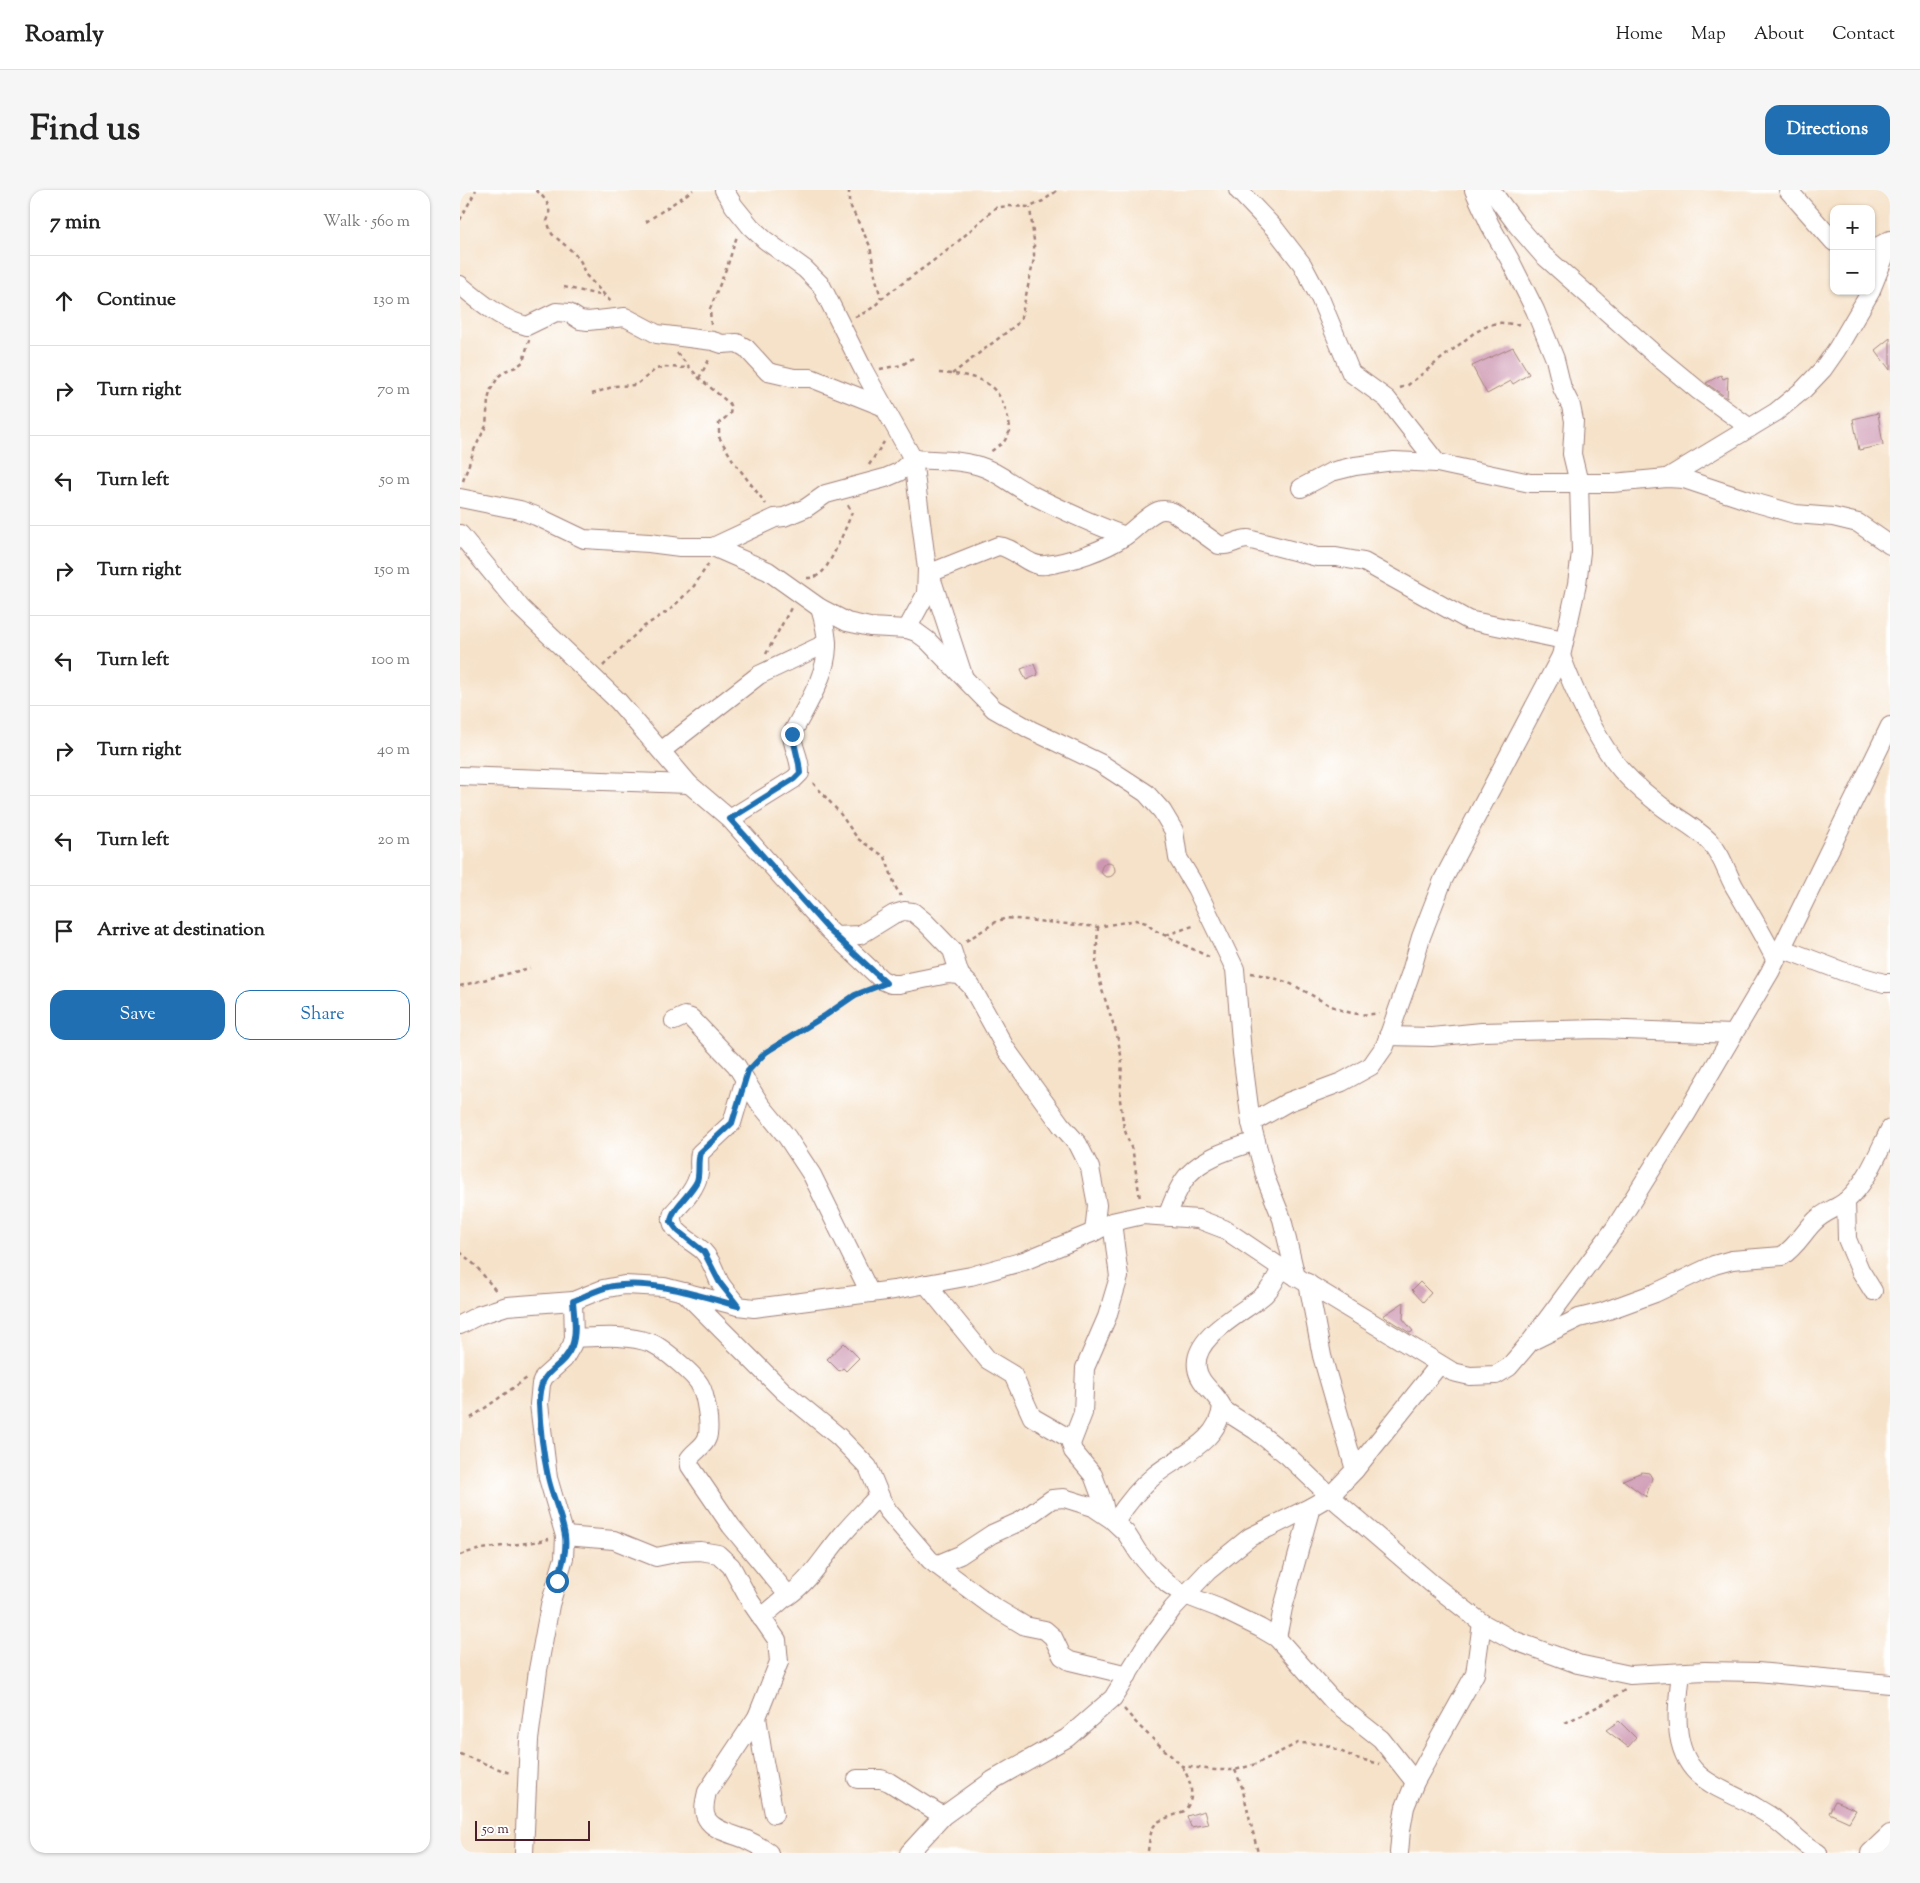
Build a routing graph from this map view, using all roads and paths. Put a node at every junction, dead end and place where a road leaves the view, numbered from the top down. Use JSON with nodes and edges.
{"nodes":[{"id":1,"x":476,"y":190,"type":"edge"},
{"id":2,"x":536,"y":190,"type":"edge"},
{"id":3,"x":693,"y":190,"type":"edge"},
{"id":4,"x":724,"y":190,"type":"edge"},
{"id":5,"x":849,"y":190,"type":"edge"},
{"id":6,"x":1058,"y":190,"type":"edge"},
{"id":7,"x":1238,"y":190,"type":"edge"},
{"id":8,"x":1474,"y":190,"type":"edge"},
{"id":9,"x":1491,"y":190,"type":"edge"},
{"id":10,"x":1788,"y":190,"type":"edge"},
{"id":11,"x":1030,"y":207,"type":"junction"},
{"id":12,"x":743,"y":217,"type":"junction"},
{"id":13,"x":460,"y":220,"type":"edge"},
{"id":14,"x":646,"y":222,"type":"dead end"},
{"id":15,"x":1830,"y":237,"type":"edge"},
{"id":16,"x":1890,"y":241,"type":"edge"},
{"id":17,"x":1875,"y":248,"type":"edge"},
{"id":18,"x":1875,"y":280,"type":"edge"},
{"id":19,"x":460,"y":285,"type":"edge"},
{"id":20,"x":564,"y":287,"type":"dead end"},
{"id":21,"x":1869,"y":295,"type":"edge"},
{"id":22,"x":606,"y":296,"type":"junction"},
{"id":23,"x":881,"y":299,"type":"junction"},
{"id":24,"x":1537,"y":315,"type":"junction"},
{"id":25,"x":625,"y":317,"type":"junction"},
{"id":26,"x":839,"y":322,"type":"junction"},
{"id":27,"x":527,"y":326,"type":"junction"},
{"id":28,"x":657,"y":334,"type":"junction"},
{"id":29,"x":713,"y":340,"type":"junction"},
{"id":30,"x":913,"y":358,"type":"dead end"},
{"id":31,"x":689,"y":368,"type":"junction"},
{"id":32,"x":864,"y":371,"type":"junction"},
{"id":33,"x":939,"y":373,"type":"dead end"},
{"id":34,"x":952,"y":374,"type":"junction"},
{"id":35,"x":699,"y":378,"type":"junction"},
{"id":36,"x":1379,"y":393,"type":"junction"},
{"id":37,"x":592,"y":394,"type":"dead end"},
{"id":38,"x":884,"y":407,"type":"junction"},
{"id":39,"x":895,"y":426,"type":"junction"},
{"id":40,"x":1750,"y":428,"type":"junction"},
{"id":41,"x":913,"y":459,"type":"junction"},
{"id":42,"x":966,"y":463,"type":"junction"},
{"id":43,"x":1437,"y":463,"type":"junction"},
{"id":44,"x":1667,"y":478,"type":"junction"},
{"id":45,"x":1579,"y":483,"type":"junction"},
{"id":46,"x":857,"y":484,"type":"junction"},
{"id":47,"x":1301,"y":488,"type":"dead end"},
{"id":48,"x":461,"y":492,"type":"edge"},
{"id":49,"x":775,"y":518,"type":"junction"},
{"id":50,"x":460,"y":534,"type":"edge"},
{"id":51,"x":1125,"y":536,"type":"junction"},
{"id":52,"x":1890,"y":545,"type":"edge"},
{"id":53,"x":715,"y":548,"type":"junction"},
{"id":54,"x":929,"y":571,"type":"junction"},
{"id":55,"x":777,"y":578,"type":"junction"},
{"id":56,"x":798,"y":593,"type":"junction"},
{"id":57,"x":820,"y":608,"type":"junction"},
{"id":58,"x":908,"y":629,"type":"junction"},
{"id":59,"x":827,"y":643,"type":"junction"},
{"id":60,"x":1563,"y":648,"type":"junction"},
{"id":61,"x":759,"y":675,"type":"junction"},
{"id":62,"x":592,"y":676,"type":"junction"},
{"id":63,"x":966,"y":682,"type":"junction"},
{"id":64,"x":1890,"y":726,"type":"edge"},
{"id":65,"x":661,"y":751,"type":"junction"},
{"id":66,"x":800,"y":773,"type":"junction"},
{"id":67,"x":460,"y":776,"type":"edge"},
{"id":68,"x":689,"y":784,"type":"junction"},
{"id":69,"x":730,"y":819,"type":"junction"},
{"id":70,"x":913,"y":912,"type":"junction"},
{"id":71,"x":1212,"y":920,"type":"junction"},
{"id":72,"x":1098,"y":927,"type":"junction"},
{"id":73,"x":836,"y":936,"type":"junction"},
{"id":74,"x":1164,"y":936,"type":"junction"},
{"id":75,"x":952,"y":950,"type":"junction"},
{"id":76,"x":1778,"y":953,"type":"junction"},
{"id":77,"x":530,"y":968,"type":"dead end"},
{"id":78,"x":1235,"y":969,"type":"junction"},
{"id":79,"x":960,"y":976,"type":"junction"},
{"id":80,"x":886,"y":983,"type":"junction"},
{"id":81,"x":1890,"y":983,"type":"edge"},
{"id":82,"x":460,"y":986,"type":"edge"},
{"id":83,"x":1398,"y":1008,"type":"junction"},
{"id":84,"x":674,"y":1021,"type":"dead end"},
{"id":85,"x":1733,"y":1034,"type":"junction"},
{"id":86,"x":1388,"y":1036,"type":"junction"},
{"id":87,"x":745,"y":1079,"type":"junction"},
{"id":88,"x":1251,"y":1123,"type":"junction"},
{"id":89,"x":1890,"y":1129,"type":"edge"},
{"id":90,"x":1256,"y":1141,"type":"junction"},
{"id":91,"x":1846,"y":1200,"type":"junction"},
{"id":92,"x":1143,"y":1214,"type":"junction"},
{"id":93,"x":1167,"y":1216,"type":"junction"},
{"id":94,"x":1112,"y":1222,"type":"junction"},
{"id":95,"x":1094,"y":1232,"type":"junction"},
{"id":96,"x":460,"y":1252,"type":"edge"},
{"id":97,"x":1295,"y":1276,"type":"junction"},
{"id":98,"x":926,"y":1284,"type":"junction"},
{"id":99,"x":1873,"y":1291,"type":"dead end"},
{"id":100,"x":684,"y":1292,"type":"junction"},
{"id":101,"x":870,"y":1293,"type":"junction"},
{"id":102,"x":573,"y":1301,"type":"junction"},
{"id":103,"x":507,"y":1306,"type":"junction"},
{"id":104,"x":738,"y":1306,"type":"junction"},
{"id":105,"x":460,"y":1325,"type":"edge"},
{"id":106,"x":574,"y":1338,"type":"junction"},
{"id":107,"x":1531,"y":1341,"type":"junction"},
{"id":108,"x":1439,"y":1365,"type":"junction"},
{"id":109,"x":544,"y":1377,"type":"junction"},
{"id":110,"x":1222,"y":1409,"type":"junction"},
{"id":111,"x":471,"y":1418,"type":"dead end"},
{"id":112,"x":1072,"y":1440,"type":"junction"},
{"id":113,"x":1355,"y":1470,"type":"junction"},
{"id":114,"x":879,"y":1495,"type":"junction"},
{"id":115,"x":1330,"y":1496,"type":"junction"},
{"id":116,"x":1311,"y":1507,"type":"junction"},
{"id":117,"x":1110,"y":1519,"type":"junction"},
{"id":118,"x":565,"y":1536,"type":"junction"},
{"id":119,"x":460,"y":1555,"type":"edge"},
{"id":120,"x":936,"y":1565,"type":"junction"},
{"id":121,"x":1185,"y":1595,"type":"junction"},
{"id":122,"x":788,"y":1596,"type":"junction"},
{"id":123,"x":761,"y":1618,"type":"junction"},
{"id":124,"x":1482,"y":1623,"type":"junction"},
{"id":125,"x":1277,"y":1638,"type":"junction"},
{"id":126,"x":1681,"y":1673,"type":"junction"},
{"id":127,"x":1128,"y":1675,"type":"junction"},
{"id":128,"x":1646,"y":1675,"type":"junction"},
{"id":129,"x":1890,"y":1684,"type":"edge"},
{"id":130,"x":1113,"y":1698,"type":"junction"},
{"id":131,"x":757,"y":1717,"type":"junction"},
{"id":132,"x":1565,"y":1723,"type":"dead end"},
{"id":133,"x":460,"y":1754,"type":"edge"},
{"id":134,"x":1182,"y":1766,"type":"junction"},
{"id":135,"x":1235,"y":1770,"type":"junction"},
{"id":136,"x":1411,"y":1776,"type":"junction"},
{"id":137,"x":857,"y":1779,"type":"dead end"},
{"id":138,"x":527,"y":1780,"type":"junction"},
{"id":139,"x":774,"y":1814,"type":"dead end"},
{"id":140,"x":942,"y":1816,"type":"junction"},
{"id":141,"x":1890,"y":1834,"type":"edge"},
{"id":142,"x":1148,"y":1851,"type":"dead end"},
{"id":143,"x":524,"y":1853,"type":"edge"},
{"id":144,"x":769,"y":1853,"type":"edge"},
{"id":145,"x":909,"y":1853,"type":"edge"},
{"id":146,"x":1258,"y":1853,"type":"edge"},
{"id":147,"x":1399,"y":1853,"type":"edge"},
{"id":148,"x":1818,"y":1853,"type":"edge"},
{"id":149,"x":1870,"y":1853,"type":"edge"}],
"edges":[{"from":1,"to":13,"type":"path"},
{"from":2,"to":22,"type":"path"},
{"from":3,"to":14,"type":"path"},
{"from":4,"to":12,"type":"street"},
{"from":5,"to":23,"type":"path"},
{"from":6,"to":11,"type":"path"},
{"from":7,"to":36,"type":"street"},
{"from":8,"to":24,"type":"street"},
{"from":9,"to":40,"type":"street"},
{"from":10,"to":15,"type":"street"},
{"from":11,"to":23,"type":"path"},
{"from":11,"to":34,"type":"path"},
{"from":12,"to":26,"type":"street"},
{"from":12,"to":29,"type":"path"},
{"from":16,"to":17,"type":"street"},
{"from":16,"to":18,"type":"street"},
{"from":19,"to":27,"type":"street"},
{"from":20,"to":22,"type":"path"},
{"from":21,"to":40,"type":"street"},
{"from":22,"to":25,"type":"path"},
{"from":23,"to":26,"type":"path"},
{"from":24,"to":36,"type":"path"},
{"from":24,"to":45,"type":"street"},
{"from":25,"to":27,"type":"street"},
{"from":25,"to":28,"type":"street"},
{"from":26,"to":32,"type":"street"},
{"from":27,"to":48,"type":"path"},
{"from":28,"to":29,"type":"street"},
{"from":28,"to":31,"type":"path"},
{"from":29,"to":35,"type":"path"},
{"from":29,"to":38,"type":"street"},
{"from":30,"to":32,"type":"path"},
{"from":31,"to":35,"type":"path"},
{"from":31,"to":37,"type":"path"},
{"from":32,"to":38,"type":"street"},
{"from":33,"to":34,"type":"path"},
{"from":34,"to":42,"type":"path"},
{"from":35,"to":49,"type":"path"},
{"from":36,"to":43,"type":"street"},
{"from":38,"to":39,"type":"street"},
{"from":39,"to":41,"type":"street"},
{"from":39,"to":46,"type":"path"},
{"from":40,"to":44,"type":"street"},
{"from":41,"to":42,"type":"street"},
{"from":41,"to":46,"type":"street"},
{"from":41,"to":54,"type":"street"},
{"from":42,"to":51,"type":"street"},
{"from":43,"to":45,"type":"street"},
{"from":43,"to":47,"type":"street"},
{"from":44,"to":45,"type":"street"},
{"from":44,"to":52,"type":"street"},
{"from":45,"to":60,"type":"street"},
{"from":46,"to":49,"type":"street"},
{"from":46,"to":55,"type":"path"},
{"from":48,"to":53,"type":"street"},
{"from":49,"to":53,"type":"street"},
{"from":50,"to":62,"type":"street"},
{"from":51,"to":54,"type":"street"},
{"from":51,"to":60,"type":"street"},
{"from":53,"to":55,"type":"street"},
{"from":53,"to":62,"type":"path"},
{"from":54,"to":58,"type":"street"},
{"from":54,"to":63,"type":"street"},
{"from":55,"to":56,"type":"street"},
{"from":56,"to":57,"type":"street"},
{"from":56,"to":61,"type":"path"},
{"from":57,"to":58,"type":"street"},
{"from":57,"to":59,"type":"street"},
{"from":58,"to":63,"type":"street"},
{"from":59,"to":61,"type":"street"},
{"from":59,"to":66,"type":"street"},
{"from":60,"to":76,"type":"street"},
{"from":60,"to":83,"type":"street"},
{"from":61,"to":65,"type":"street"},
{"from":62,"to":65,"type":"street"},
{"from":63,"to":71,"type":"street"},
{"from":64,"to":76,"type":"street"},
{"from":65,"to":68,"type":"street"},
{"from":66,"to":69,"type":"street"},
{"from":66,"to":70,"type":"path"},
{"from":67,"to":68,"type":"street"},
{"from":68,"to":69,"type":"street"},
{"from":69,"to":73,"type":"street"},
{"from":70,"to":73,"type":"street"},
{"from":70,"to":75,"type":"street"},
{"from":71,"to":74,"type":"path"},
{"from":71,"to":78,"type":"street"},
{"from":72,"to":74,"type":"path"},
{"from":72,"to":75,"type":"path"},
{"from":72,"to":92,"type":"path"},
{"from":73,"to":80,"type":"street"},
{"from":74,"to":78,"type":"path"},
{"from":75,"to":79,"type":"street"},
{"from":76,"to":81,"type":"street"},
{"from":76,"to":85,"type":"street"},
{"from":77,"to":82,"type":"path"},
{"from":78,"to":83,"type":"path"},
{"from":78,"to":88,"type":"street"},
{"from":79,"to":80,"type":"street"},
{"from":79,"to":95,"type":"street"},
{"from":80,"to":87,"type":"path"},
{"from":83,"to":86,"type":"street"},
{"from":84,"to":87,"type":"street"},
{"from":85,"to":86,"type":"street"},
{"from":85,"to":107,"type":"street"},
{"from":86,"to":88,"type":"street"},
{"from":87,"to":101,"type":"street"},
{"from":87,"to":104,"type":"street"},
{"from":88,"to":90,"type":"street"},
{"from":89,"to":91,"type":"street"},
{"from":90,"to":93,"type":"street"},
{"from":90,"to":97,"type":"street"},
{"from":91,"to":99,"type":"street"},
{"from":91,"to":107,"type":"street"},
{"from":92,"to":93,"type":"street"},
{"from":92,"to":94,"type":"street"},
{"from":93,"to":97,"type":"street"},
{"from":94,"to":95,"type":"street"},
{"from":94,"to":112,"type":"street"},
{"from":95,"to":98,"type":"street"},
{"from":96,"to":103,"type":"path"},
{"from":97,"to":108,"type":"street"},
{"from":97,"to":110,"type":"street"},
{"from":97,"to":113,"type":"street"},
{"from":98,"to":101,"type":"street"},
{"from":98,"to":112,"type":"street"},
{"from":100,"to":102,"type":"street"},
{"from":100,"to":104,"type":"street"},
{"from":100,"to":114,"type":"street"},
{"from":101,"to":104,"type":"street"},
{"from":102,"to":103,"type":"street"},
{"from":102,"to":106,"type":"street"},
{"from":103,"to":105,"type":"street"},
{"from":106,"to":109,"type":"street"},
{"from":106,"to":122,"type":"street"},
{"from":107,"to":108,"type":"street"},
{"from":108,"to":113,"type":"street"},
{"from":109,"to":111,"type":"path"},
{"from":109,"to":118,"type":"street"},
{"from":110,"to":115,"type":"street"},
{"from":110,"to":117,"type":"street"},
{"from":112,"to":117,"type":"street"},
{"from":113,"to":115,"type":"street"},
{"from":114,"to":120,"type":"street"},
{"from":114,"to":122,"type":"street"},
{"from":115,"to":116,"type":"street"},
{"from":115,"to":124,"type":"street"},
{"from":116,"to":121,"type":"street"},
{"from":116,"to":125,"type":"street"},
{"from":117,"to":120,"type":"street"},
{"from":117,"to":121,"type":"street"},
{"from":118,"to":119,"type":"path"},
{"from":118,"to":123,"type":"street"},
{"from":118,"to":138,"type":"street"},
{"from":120,"to":127,"type":"street"},
{"from":121,"to":125,"type":"street"},
{"from":121,"to":127,"type":"street"},
{"from":122,"to":123,"type":"street"},
{"from":123,"to":131,"type":"street"},
{"from":124,"to":128,"type":"street"},
{"from":124,"to":136,"type":"street"},
{"from":125,"to":136,"type":"street"},
{"from":126,"to":128,"type":"street"},
{"from":126,"to":129,"type":"street"},
{"from":126,"to":148,"type":"street"},
{"from":127,"to":130,"type":"street"},
{"from":128,"to":132,"type":"path"},
{"from":130,"to":134,"type":"path"},
{"from":130,"to":140,"type":"street"},
{"from":131,"to":139,"type":"street"},
{"from":131,"to":144,"type":"street"},
{"from":133,"to":138,"type":"path"},
{"from":134,"to":135,"type":"path"},
{"from":134,"to":142,"type":"path"},
{"from":135,"to":136,"type":"path"},
{"from":135,"to":146,"type":"path"},
{"from":136,"to":147,"type":"street"},
{"from":137,"to":140,"type":"street"},
{"from":138,"to":143,"type":"street"},
{"from":140,"to":145,"type":"street"},
{"from":141,"to":149,"type":"street"}]}
